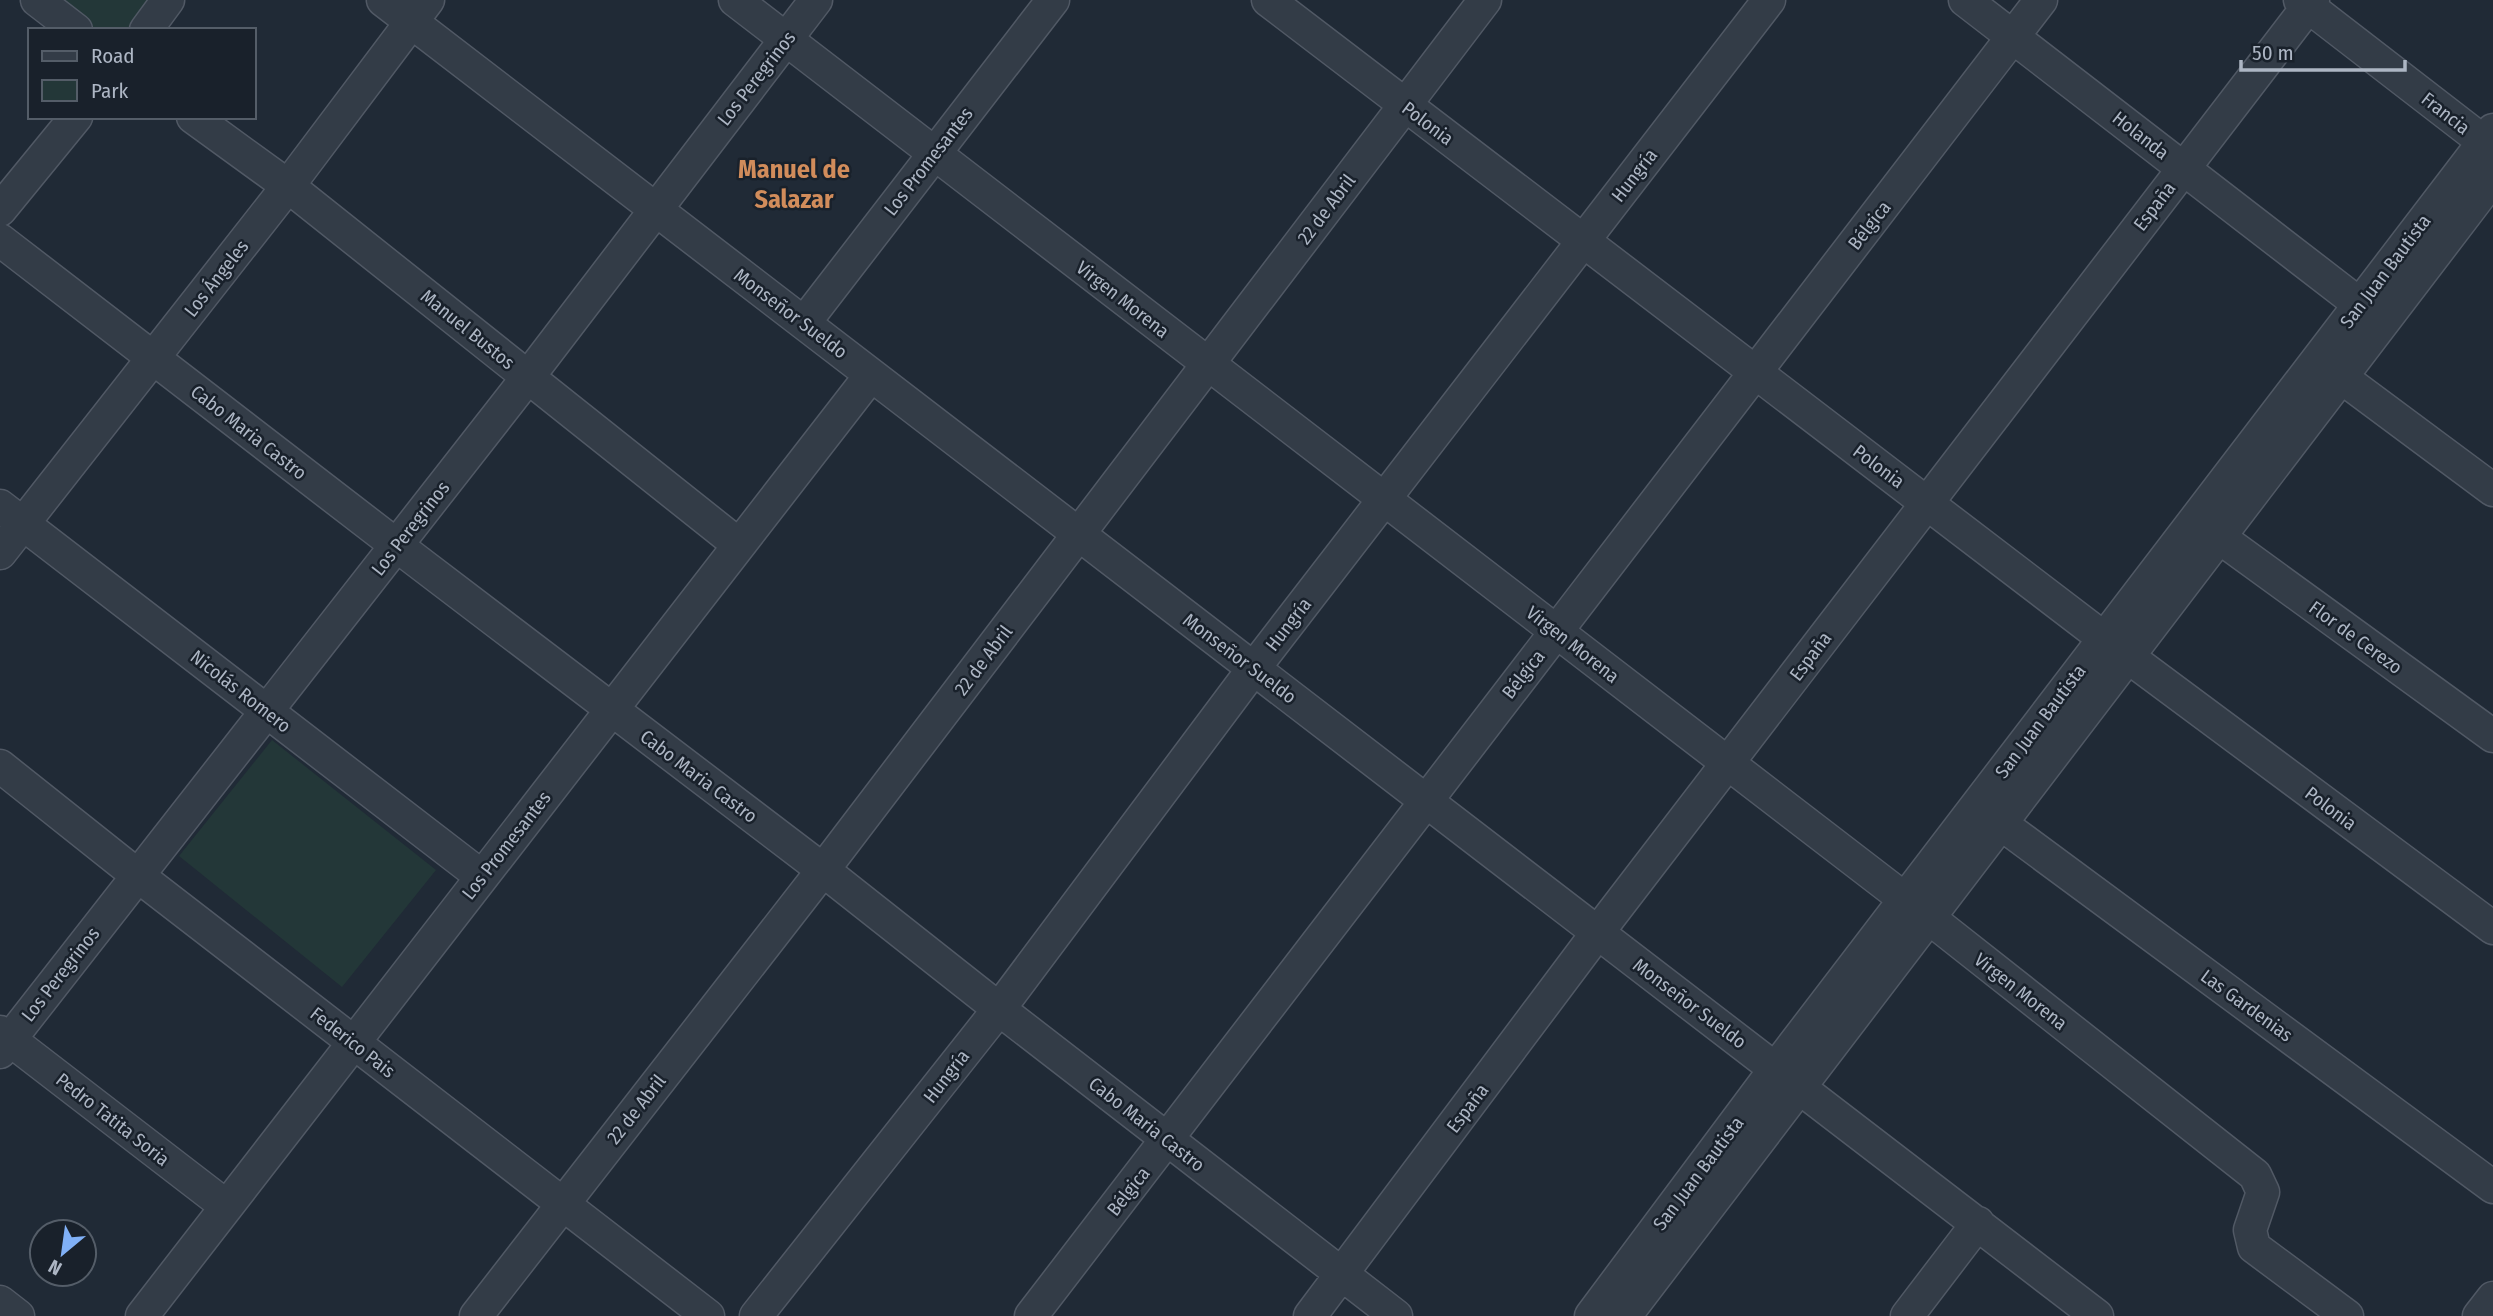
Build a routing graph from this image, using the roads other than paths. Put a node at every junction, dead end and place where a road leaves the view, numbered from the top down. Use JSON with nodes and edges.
{"nodes":[{"id":1,"x":37,"y":0,"type":"edge"},
{"id":2,"x":168,"y":0,"type":"edge"},
{"id":3,"x":383,"y":0,"type":"edge"},
{"id":4,"x":735,"y":0,"type":"edge"},
{"id":5,"x":816,"y":0,"type":"edge"},
{"id":6,"x":1053,"y":0,"type":"edge"},
{"id":7,"x":1268,"y":0,"type":"edge"},
{"id":8,"x":1485,"y":0,"type":"edge"},
{"id":9,"x":1769,"y":0,"type":"edge"},
{"id":10,"x":1965,"y":0,"type":"edge"},
{"id":11,"x":2041,"y":0,"type":"edge"},
{"id":12,"x":2307,"y":2,"type":"edge"},
{"id":13,"x":419,"y":11,"type":"edge"},
{"id":14,"x":72,"y":28,"type":"edge"},
{"id":15,"x":147,"y":28,"type":"edge"},
{"id":16,"x":2013,"y":37,"type":"junction"},
{"id":17,"x":786,"y":39,"type":"junction"},
{"id":18,"x":1405,"y":106,"type":"junction"},
{"id":19,"x":74,"y":119,"type":"edge"},
{"id":20,"x":196,"y":119,"type":"edge"},
{"id":21,"x":2490,"y":140,"type":"edge"},
{"id":22,"x":934,"y":153,"type":"junction"},
{"id":23,"x":2184,"y":168,"type":"junction"},
{"id":24,"x":2493,"y":178,"type":"edge"},
{"id":25,"x":288,"y":186,"type":"junction"},
{"id":26,"x":655,"y":209,"type":"junction"},
{"id":27,"x":0,"y":211,"type":"edge"},
{"id":28,"x":2482,"y":217,"type":"edge"},
{"id":29,"x":0,"y":240,"type":"edge"},
{"id":30,"x":1583,"y":241,"type":"junction"},
{"id":31,"x":2371,"y":313,"type":"junction"},
{"id":32,"x":804,"y":323,"type":"junction"},
{"id":33,"x":153,"y":358,"type":"junction"},
{"id":34,"x":1208,"y":364,"type":"junction"},
{"id":35,"x":1755,"y":372,"type":"junction"},
{"id":36,"x":871,"y":374,"type":"junction"},
{"id":37,"x":528,"y":377,"type":"junction"},
{"id":38,"x":2341,"y":377,"type":"junction"},
{"id":39,"x":2493,"y":490,"type":"edge"},
{"id":40,"x":1384,"y":499,"type":"junction"},
{"id":41,"x":1927,"y":503,"type":"junction"},
{"id":42,"x":12,"y":515,"type":"edge"},
{"id":43,"x":1079,"y":534,"type":"junction"},
{"id":44,"x":2219,"y":537,"type":"junction"},
{"id":45,"x":396,"y":545,"type":"junction"},
{"id":46,"x":739,"y":545,"type":"junction"},
{"id":47,"x":0,"y":553,"type":"edge"},
{"id":48,"x":1556,"y":631,"type":"junction"},
{"id":49,"x":2116,"y":647,"type":"junction"},
{"id":50,"x":1254,"y":668,"type":"junction"},
{"id":51,"x":611,"y":710,"type":"junction"},
{"id":52,"x":267,"y":712,"type":"junction"},
{"id":53,"x":2493,"y":736,"type":"edge"},
{"id":54,"x":1728,"y":763,"type":"junction"},
{"id":55,"x":0,"y":766,"type":"edge"},
{"id":56,"x":1426,"y":800,"type":"junction"},
{"id":57,"x":2000,"y":822,"type":"junction"},
{"id":58,"x":823,"y":870,"type":"junction"},
{"id":59,"x":137,"y":875,"type":"junction"},
{"id":60,"x":481,"y":876,"type":"junction"},
{"id":61,"x":1916,"y":909,"type":"junction"},
{"id":62,"x":2493,"y":928,"type":"edge"},
{"id":63,"x":1598,"y":932,"type":"junction"},
{"id":64,"x":999,"y":1009,"type":"junction"},
{"id":65,"x":3,"y":1041,"type":"edge"},
{"id":66,"x":355,"y":1043,"type":"junction"},
{"id":67,"x":1787,"y":1077,"type":"junction"},
{"id":68,"x":1168,"y":1140,"type":"junction"},
{"id":69,"x":2493,"y":1187,"type":"edge"},
{"id":70,"x":562,"y":1203,"type":"junction"},
{"id":71,"x":226,"y":1206,"type":"junction"},
{"id":72,"x":1978,"y":1223,"type":"junction"},
{"id":73,"x":1342,"y":1274,"type":"junction"},
{"id":74,"x":2493,"y":1298,"type":"edge"},
{"id":75,"x":0,"y":1302,"type":"edge"},
{"id":76,"x":19,"y":1316,"type":"edge"},
{"id":77,"x":142,"y":1316,"type":"edge"},
{"id":78,"x":476,"y":1316,"type":"edge"},
{"id":79,"x":708,"y":1316,"type":"edge"},
{"id":80,"x":756,"y":1316,"type":"edge"},
{"id":81,"x":1031,"y":1316,"type":"edge"},
{"id":82,"x":1310,"y":1316,"type":"edge"},
{"id":83,"x":1396,"y":1316,"type":"edge"},
{"id":84,"x":1591,"y":1316,"type":"edge"},
{"id":85,"x":1625,"y":1316,"type":"edge"},
{"id":86,"x":1907,"y":1316,"type":"edge"},
{"id":87,"x":2097,"y":1316,"type":"edge"},
{"id":88,"x":2347,"y":1316,"type":"edge"},
{"id":89,"x":2479,"y":1316,"type":"edge"}],
"edges":[{"from":1,"to":14,"type":"street"},
{"from":2,"to":15,"type":"street"},
{"from":3,"to":13,"type":"street","name":"Monseñor Sueldo"},
{"from":4,"to":17,"type":"street","name":"Virgen Morena"},
{"from":5,"to":17,"type":"street","name":"Los Peregrinos"},
{"from":6,"to":22,"type":"street","name":"Los Promesantes"},
{"from":7,"to":18,"type":"street","name":"Polonia"},
{"from":8,"to":18,"type":"street","name":"22 de Abril"},
{"from":9,"to":30,"type":"street","name":"Hungría"},
{"from":10,"to":16,"type":"street","name":"Holanda"},
{"from":11,"to":16,"type":"street","name":"Bélgica"},
{"from":12,"to":21,"type":"street","name":"Francia"},
{"from":12,"to":23,"type":"street","name":"España"},
{"from":13,"to":25,"type":"street","name":"Los Ángeles"},
{"from":13,"to":26,"type":"street","name":"Monseñor Sueldo"},
{"from":16,"to":23,"type":"street","name":"Holanda"},
{"from":16,"to":35,"type":"street","name":"Bélgica"},
{"from":17,"to":22,"type":"street","name":"Virgen Morena"},
{"from":17,"to":26,"type":"street","name":"Los Peregrinos"},
{"from":18,"to":30,"type":"street","name":"Polonia"},
{"from":18,"to":34,"type":"street","name":"22 de Abril"},
{"from":19,"to":27,"type":"street"},
{"from":20,"to":25,"type":"street","name":"Manuel Bustos"},
{"from":21,"to":31,"type":"street","name":"San Juan Bautista"},
{"from":22,"to":32,"type":"street","name":"Los Promesantes"},
{"from":22,"to":34,"type":"street","name":"Virgen Morena"},
{"from":23,"to":31,"type":"street","name":"Holanda"},
{"from":23,"to":41,"type":"street","name":"España"},
{"from":24,"to":28,"type":"street","name":"San Juan Bautista"},
{"from":25,"to":33,"type":"street","name":"Los Ángeles"},
{"from":25,"to":37,"type":"street","name":"Manuel Bustos"},
{"from":26,"to":32,"type":"street","name":"Monseñor Sueldo"},
{"from":26,"to":37,"type":"street","name":"Los Peregrinos"},
{"from":28,"to":31,"type":"street","name":"San Juan Bautista"},
{"from":29,"to":33,"type":"street","name":"Cabo Maria Castro"},
{"from":30,"to":35,"type":"street","name":"Polonia"},
{"from":30,"to":40,"type":"street","name":"Hungría"},
{"from":31,"to":38,"type":"street","name":"San Juan Bautista"},
{"from":31,"to":49,"type":"street","name":"San Juan Bautista"},
{"from":32,"to":36,"type":"street","name":"Monseñor Sueldo"},
{"from":33,"to":42,"type":"street","name":"Los Ángeles"},
{"from":33,"to":45,"type":"street","name":"Cabo Maria Castro"},
{"from":34,"to":40,"type":"street","name":"Virgen Morena"},
{"from":34,"to":43,"type":"street","name":"22 de Abril"},
{"from":35,"to":41,"type":"street","name":"Polonia"},
{"from":35,"to":48,"type":"street","name":"Bélgica"},
{"from":36,"to":43,"type":"street","name":"Monseñor Sueldo"},
{"from":36,"to":46,"type":"street","name":"Los Promesantes"},
{"from":37,"to":45,"type":"street","name":"Los Peregrinos"},
{"from":37,"to":46,"type":"street","name":"Manuel Bustos"},
{"from":38,"to":39,"type":"street"},
{"from":38,"to":44,"type":"street","name":"San Juan Bautista"},
{"from":40,"to":48,"type":"street","name":"Virgen Morena"},
{"from":40,"to":50,"type":"street","name":"Hungría"},
{"from":41,"to":49,"type":"street","name":"Polonia"},
{"from":41,"to":54,"type":"street","name":"España"},
{"from":42,"to":47,"type":"street","name":"Los Ángeles"},
{"from":42,"to":52,"type":"street","name":"Nicolás Romero"},
{"from":43,"to":50,"type":"street","name":"Monseñor Sueldo"},
{"from":43,"to":58,"type":"street","name":"22 de Abril"},
{"from":44,"to":49,"type":"street","name":"San Juan Bautista"},
{"from":44,"to":53,"type":"street","name":"Flor de Cerezo"},
{"from":45,"to":51,"type":"street","name":"Cabo Maria Castro"},
{"from":45,"to":52,"type":"street","name":"Los Peregrinos"},
{"from":46,"to":51,"type":"street","name":"Los Promesantes"},
{"from":48,"to":54,"type":"street","name":"Virgen Morena"},
{"from":48,"to":56,"type":"street","name":"Bélgica"},
{"from":49,"to":57,"type":"street","name":"San Juan Bautista"},
{"from":49,"to":61,"type":"street","name":"San Juan Bautista"},
{"from":49,"to":62,"type":"street","name":"Polonia"},
{"from":50,"to":56,"type":"street","name":"Monseñor Sueldo"},
{"from":50,"to":64,"type":"street","name":"Hungría"},
{"from":51,"to":58,"type":"street","name":"Cabo Maria Castro"},
{"from":51,"to":60,"type":"street","name":"Los Promesantes"},
{"from":52,"to":59,"type":"street","name":"Los Peregrinos"},
{"from":52,"to":60,"type":"street","name":"Nicolás Romero"},
{"from":54,"to":61,"type":"street","name":"Virgen Morena"},
{"from":54,"to":63,"type":"street","name":"España"},
{"from":55,"to":59,"type":"street","name":"Federico Pais"},
{"from":56,"to":63,"type":"street","name":"Monseñor Sueldo"},
{"from":56,"to":68,"type":"street","name":"Bélgica"},
{"from":57,"to":61,"type":"street","name":"San Juan Bautista"},
{"from":57,"to":69,"type":"street","name":"Las Gardenias"},
{"from":58,"to":64,"type":"street","name":"Cabo Maria Castro"},
{"from":58,"to":70,"type":"street","name":"22 de Abril"},
{"from":59,"to":65,"type":"street","name":"Los Peregrinos"},
{"from":59,"to":66,"type":"street","name":"Federico Pais"},
{"from":60,"to":66,"type":"street","name":"Los Promesantes"},
{"from":61,"to":67,"type":"street","name":"San Juan Bautista"},
{"from":61,"to":88,"type":"street","name":"Virgen Morena"},
{"from":63,"to":67,"type":"street","name":"Monseñor Sueldo"},
{"from":63,"to":73,"type":"street","name":"España"},
{"from":64,"to":68,"type":"street","name":"Cabo Maria Castro"},
{"from":64,"to":80,"type":"street","name":"Hungría"},
{"from":65,"to":71,"type":"street","name":"Pedro Tatita Soria"},
{"from":66,"to":70,"type":"street","name":"Federico Pais"},
{"from":66,"to":71,"type":"street","name":"Los Promesantes"},
{"from":67,"to":72,"type":"street","name":"Monseñor Sueldo"},
{"from":67,"to":84,"type":"street","name":"San Juan Bautista"},
{"from":67,"to":85,"type":"street","name":"San Juan Bautista"},
{"from":68,"to":73,"type":"street","name":"Cabo Maria Castro"},
{"from":68,"to":81,"type":"street","name":"Bélgica"},
{"from":70,"to":78,"type":"street","name":"22 de Abril"},
{"from":70,"to":79,"type":"street","name":"Federico Pais"},
{"from":71,"to":77,"type":"street","name":"Los Promesantes"},
{"from":72,"to":86,"type":"street"},
{"from":72,"to":87,"type":"street","name":"Monseñor Sueldo"},
{"from":73,"to":82,"type":"street","name":"España"},
{"from":73,"to":83,"type":"street","name":"Cabo Maria Castro"},
{"from":74,"to":89,"type":"street"},
{"from":75,"to":76,"type":"street"}]}
